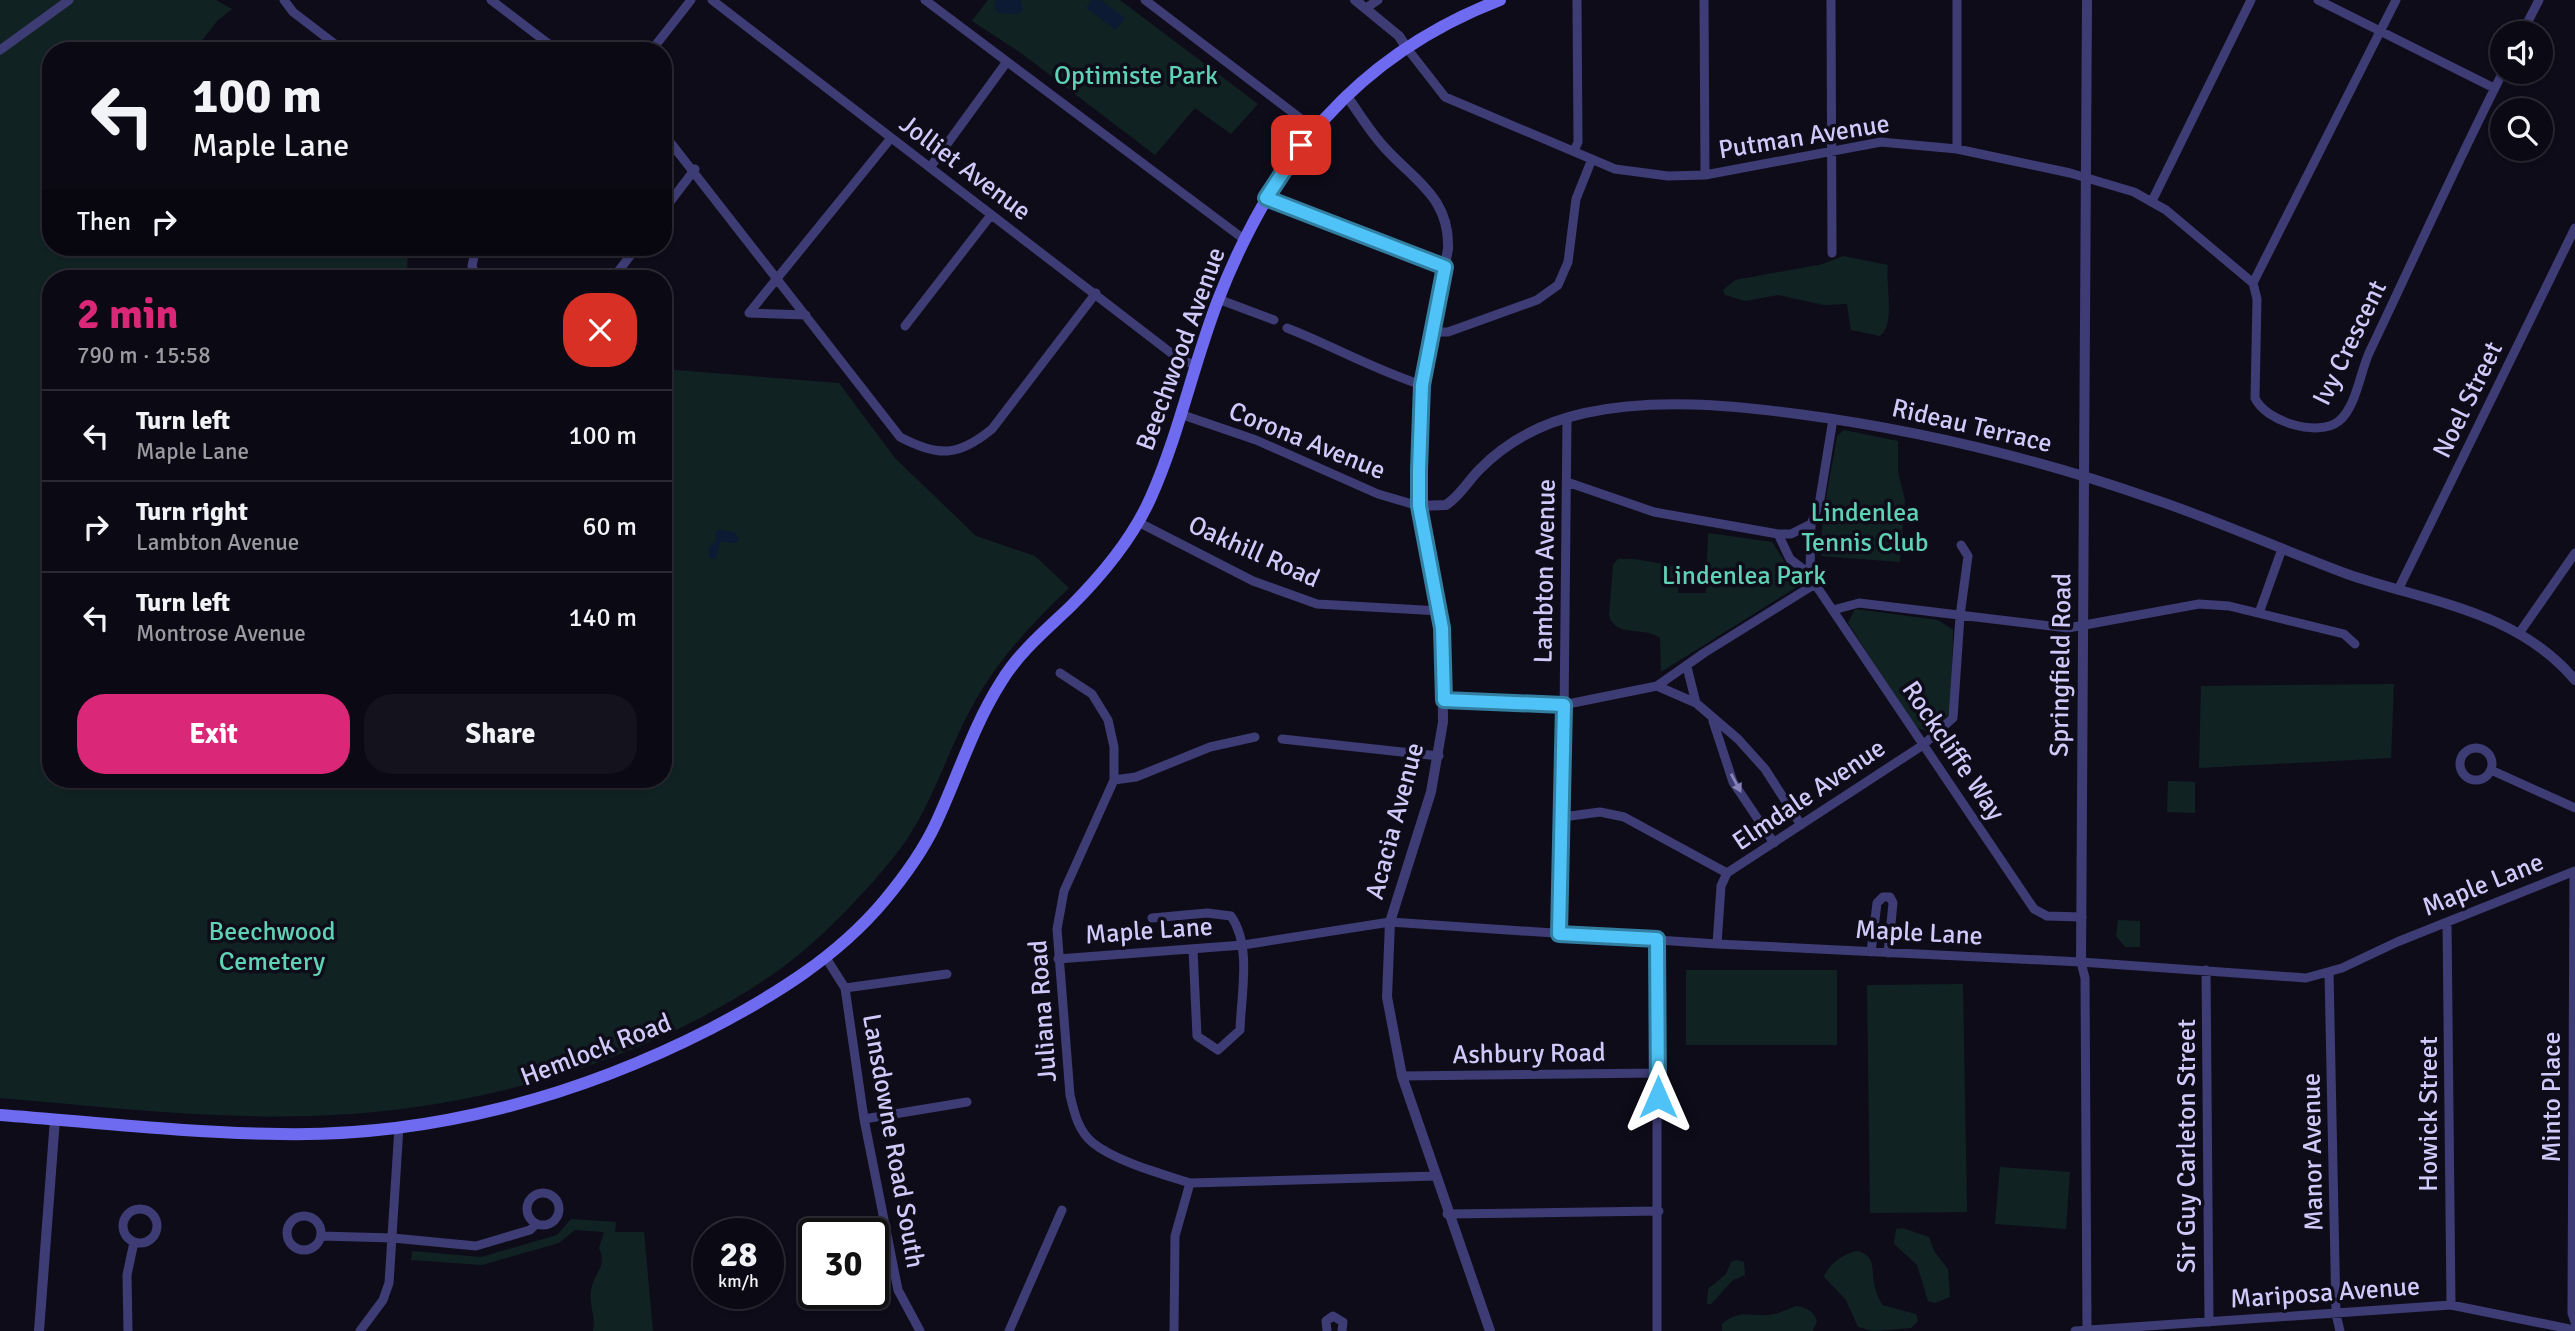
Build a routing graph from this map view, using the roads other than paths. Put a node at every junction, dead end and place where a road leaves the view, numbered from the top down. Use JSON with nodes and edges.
{"nodes":[{"id":1,"x":69,"y":0,"type":"edge"},
{"id":2,"x":284,"y":0,"type":"edge"},
{"id":3,"x":491,"y":0,"type":"edge"},
{"id":4,"x":691,"y":0,"type":"edge"},
{"id":5,"x":712,"y":0,"type":"edge"},
{"id":6,"x":925,"y":0,"type":"edge"},
{"id":7,"x":1145,"y":0,"type":"edge"},
{"id":8,"x":1355,"y":0,"type":"edge"},
{"id":9,"x":1378,"y":0,"type":"edge"},
{"id":10,"x":1500,"y":0,"type":"edge"},
{"id":11,"x":1577,"y":0,"type":"edge"},
{"id":12,"x":1704,"y":0,"type":"edge"},
{"id":13,"x":1831,"y":0,"type":"edge"},
{"id":14,"x":1957,"y":0,"type":"edge"},
{"id":15,"x":2087,"y":0,"type":"edge"},
{"id":16,"x":2251,"y":0,"type":"edge"},
{"id":17,"x":2318,"y":0,"type":"edge"},
{"id":18,"x":2396,"y":0,"type":"edge"},
{"id":19,"x":2539,"y":0,"type":"edge"},
{"id":20,"x":1366,"y":8,"type":"junction"},
{"id":21,"x":2528,"y":21,"type":"edge"},
{"id":22,"x":2380,"y":32,"type":"junction"},
{"id":23,"x":332,"y":42,"type":"edge"},
{"id":24,"x":546,"y":42,"type":"edge"},
{"id":25,"x":658,"y":42,"type":"edge"},
{"id":26,"x":1406,"y":47,"type":"junction"},
{"id":27,"x":0,"y":50,"type":"edge"},
{"id":28,"x":1006,"y":63,"type":"junction"},
{"id":29,"x":2496,"y":84,"type":"edge"},
{"id":30,"x":2494,"y":88,"type":"junction"},
{"id":31,"x":1346,"y":95,"type":"junction"},
{"id":32,"x":1313,"y":128,"type":"junction"},
{"id":33,"x":891,"y":138,"type":"junction"},
{"id":34,"x":672,"y":143,"type":"edge"},
{"id":35,"x":1958,"y":149,"type":"junction"},
{"id":36,"x":1830,"y":150,"type":"junction"},
{"id":37,"x":1574,"y":151,"type":"junction"},
{"id":38,"x":1592,"y":159,"type":"junction"},
{"id":39,"x":931,"y":166,"type":"junction"},
{"id":40,"x":695,"y":169,"type":"junction"},
{"id":41,"x":1705,"y":175,"type":"junction"},
{"id":42,"x":2086,"y":178,"type":"junction"},
{"id":43,"x":1266,"y":198,"type":"junction"},
{"id":44,"x":672,"y":199,"type":"edge"},
{"id":45,"x":2152,"y":201,"type":"junction"},
{"id":46,"x":991,"y":215,"type":"junction"},
{"id":47,"x":2575,"y":228,"type":"edge"},
{"id":48,"x":1245,"y":240,"type":"junction"},
{"id":49,"x":1832,"y":253,"type":"dead end"},
{"id":50,"x":630,"y":256,"type":"edge"},
{"id":51,"x":1445,"y":267,"type":"junction"},
{"id":52,"x":619,"y":270,"type":"edge"},
{"id":53,"x":779,"y":279,"type":"junction"},
{"id":54,"x":2253,"y":283,"type":"junction"},
{"id":55,"x":1096,"y":293,"type":"junction"},
{"id":56,"x":1218,"y":299,"type":"junction"},
{"id":57,"x":806,"y":315,"type":"junction"},
{"id":58,"x":1274,"y":320,"type":"dead end"},
{"id":59,"x":905,"y":327,"type":"dead end"},
{"id":60,"x":1287,"y":328,"type":"dead end"},
{"id":61,"x":1432,"y":332,"type":"junction"},
{"id":62,"x":1196,"y":366,"type":"junction"},
{"id":63,"x":1422,"y":385,"type":"junction"},
{"id":64,"x":1180,"y":414,"type":"junction"},
{"id":65,"x":1567,"y":418,"type":"junction"},
{"id":66,"x":1833,"y":419,"type":"junction"},
{"id":67,"x":2085,"y":476,"type":"junction"},
{"id":68,"x":1567,"y":482,"type":"junction"},
{"id":69,"x":1419,"y":506,"type":"junction"},
{"id":70,"x":1138,"y":522,"type":"junction"},
{"id":71,"x":1811,"y":524,"type":"junction"},
{"id":72,"x":1778,"y":534,"type":"junction"},
{"id":73,"x":1961,"y":545,"type":"dead end"},
{"id":74,"x":2282,"y":549,"type":"junction"},
{"id":75,"x":2575,"y":553,"type":"edge"},
{"id":76,"x":1810,"y":574,"type":"junction"},
{"id":77,"x":1815,"y":584,"type":"junction"},
{"id":78,"x":2398,"y":590,"type":"junction"},
{"id":79,"x":1833,"y":610,"type":"junction"},
{"id":80,"x":1440,"y":611,"type":"junction"},
{"id":81,"x":2259,"y":613,"type":"junction"},
{"id":82,"x":1960,"y":616,"type":"junction"},
{"id":83,"x":2082,"y":626,"type":"junction"},
{"id":84,"x":2520,"y":632,"type":"junction"},
{"id":85,"x":2355,"y":644,"type":"dead end"},
{"id":86,"x":1019,"y":657,"type":"joint"},
{"id":87,"x":1687,"y":667,"type":"junction"},
{"id":88,"x":1060,"y":673,"type":"dead end"},
{"id":89,"x":2575,"y":680,"type":"edge"},
{"id":90,"x":1657,"y":686,"type":"junction"},
{"id":91,"x":1444,"y":700,"type":"junction"},
{"id":92,"x":1696,"y":703,"type":"junction"},
{"id":93,"x":1564,"y":705,"type":"junction"},
{"id":94,"x":1713,"y":719,"type":"junction"},
{"id":95,"x":1255,"y":737,"type":"dead end"},
{"id":96,"x":1282,"y":739,"type":"dead end"},
{"id":97,"x":1923,"y":745,"type":"junction"},
{"id":98,"x":1439,"y":756,"type":"junction"},
{"id":99,"x":2491,"y":770,"type":"dead end"},
{"id":100,"x":1114,"y":780,"type":"junction"},
{"id":101,"x":2575,"y":808,"type":"edge"},
{"id":102,"x":1563,"y":817,"type":"junction"},
{"id":103,"x":1801,"y":825,"type":"junction"},
{"id":104,"x":1774,"y":843,"type":"junction"},
{"id":105,"x":2575,"y":872,"type":"edge"},
{"id":106,"x":1727,"y":873,"type":"junction"},
{"id":107,"x":1152,"y":918,"type":"dead end"},
{"id":108,"x":2082,"y":918,"type":"junction"},
{"id":109,"x":1390,"y":922,"type":"junction"},
{"id":110,"x":2447,"y":922,"type":"junction"},
{"id":111,"x":1559,"y":934,"type":"junction"},
{"id":112,"x":1657,"y":939,"type":"junction"},
{"id":113,"x":1717,"y":944,"type":"junction"},
{"id":114,"x":1243,"y":945,"type":"junction"},
{"id":115,"x":1193,"y":949,"type":"junction"},
{"id":116,"x":1871,"y":952,"type":"junction"},
{"id":117,"x":1888,"y":953,"type":"junction"},
{"id":118,"x":826,"y":958,"type":"junction"},
{"id":119,"x":1058,"y":959,"type":"junction"},
{"id":120,"x":2081,"y":962,"type":"junction"},
{"id":121,"x":2206,"y":970,"type":"junction"},
{"id":122,"x":2329,"y":972,"type":"junction"},
{"id":123,"x":947,"y":974,"type":"dead end"},
{"id":124,"x":845,"y":988,"type":"junction"},
{"id":125,"x":1657,"y":1073,"type":"junction"},
{"id":126,"x":1402,"y":1076,"type":"junction"},
{"id":127,"x":967,"y":1101,"type":"dead end"},
{"id":128,"x":0,"y":1115,"type":"edge"},
{"id":129,"x":55,"y":1119,"type":"junction"},
{"id":130,"x":864,"y":1119,"type":"junction"},
{"id":131,"x":399,"y":1127,"type":"junction"},
{"id":132,"x":1436,"y":1177,"type":"junction"},
{"id":133,"x":1190,"y":1183,"type":"junction"},
{"id":134,"x":1062,"y":1210,"type":"dead end"},
{"id":135,"x":1658,"y":1212,"type":"junction"},
{"id":136,"x":1447,"y":1214,"type":"junction"},
{"id":137,"x":536,"y":1224,"type":"dead end"},
{"id":138,"x":321,"y":1236,"type":"dead end"},
{"id":139,"x":393,"y":1238,"type":"junction"},
{"id":140,"x":134,"y":1242,"type":"dead end"},
{"id":141,"x":2451,"y":1305,"type":"junction"},
{"id":142,"x":2336,"y":1314,"type":"junction"},
{"id":143,"x":2209,"y":1322,"type":"junction"},
{"id":144,"x":2575,"y":1322,"type":"edge"},
{"id":145,"x":2575,"y":1330,"type":"edge"},
{"id":146,"x":39,"y":1331,"type":"edge"},
{"id":147,"x":128,"y":1331,"type":"edge"},
{"id":148,"x":360,"y":1331,"type":"edge"},
{"id":149,"x":920,"y":1331,"type":"edge"},
{"id":150,"x":1009,"y":1331,"type":"edge"},
{"id":151,"x":1174,"y":1331,"type":"edge"},
{"id":152,"x":1327,"y":1331,"type":"edge"},
{"id":153,"x":1342,"y":1331,"type":"edge"},
{"id":154,"x":1490,"y":1331,"type":"edge"},
{"id":155,"x":1657,"y":1331,"type":"edge"},
{"id":156,"x":2075,"y":1331,"type":"edge"},
{"id":157,"x":2087,"y":1331,"type":"edge"},
{"id":158,"x":2340,"y":1331,"type":"edge"}],
"edges":[{"from":1,"to":27,"type":"street"},
{"from":2,"to":23,"type":"street"},
{"from":3,"to":24,"type":"street"},
{"from":4,"to":25,"type":"street"},
{"from":5,"to":33,"type":"street","name":"Jolliet Avenue"},
{"from":6,"to":28,"type":"street"},
{"from":7,"to":32,"type":"street"},
{"from":8,"to":20,"type":"street"},
{"from":9,"to":20,"type":"street"},
{"from":10,"to":26,"type":"main road","name":"Beechwood Avenue"},
{"from":11,"to":37,"type":"street"},
{"from":12,"to":41,"type":"street"},
{"from":13,"to":36,"type":"street"},
{"from":14,"to":35,"type":"street"},
{"from":15,"to":42,"type":"street","name":"Springfield Road"},
{"from":16,"to":45,"type":"street"},
{"from":17,"to":22,"type":"street"},
{"from":18,"to":22,"type":"street"},
{"from":19,"to":21,"type":"street"},
{"from":20,"to":26,"type":"street"},
{"from":22,"to":30,"type":"street"},
{"from":22,"to":54,"type":"street"},
{"from":26,"to":31,"type":"main road","name":"Beechwood Avenue"},
{"from":26,"to":37,"type":"street","name":"Putman Avenue"},
{"from":28,"to":39,"type":"street"},
{"from":28,"to":48,"type":"street"},
{"from":29,"to":30,"type":"street","name":"Ivy Crescent"},
{"from":30,"to":54,"type":"street","name":"Ivy Crescent"},
{"from":31,"to":32,"type":"main road","name":"Beechwood Avenue"},
{"from":31,"to":51,"type":"street","name":"Acacia Avenue"},
{"from":32,"to":43,"type":"main road","name":"Beechwood Avenue"},
{"from":33,"to":39,"type":"street","name":"Jolliet Avenue"},
{"from":33,"to":53,"type":"street"},
{"from":34,"to":40,"type":"street"},
{"from":35,"to":36,"type":"street","name":"Putman Avenue"},
{"from":35,"to":42,"type":"street","name":"Putman Avenue"},
{"from":36,"to":41,"type":"street","name":"Putman Avenue"},
{"from":36,"to":49,"type":"street"},
{"from":37,"to":38,"type":"street","name":"Putman Avenue"},
{"from":38,"to":41,"type":"street","name":"Putman Avenue"},
{"from":38,"to":61,"type":"street"},
{"from":39,"to":46,"type":"street","name":"Jolliet Avenue"},
{"from":40,"to":44,"type":"street"},
{"from":40,"to":53,"type":"street"},
{"from":42,"to":45,"type":"street","name":"Putman Avenue"},
{"from":42,"to":67,"type":"street","name":"Springfield Road"},
{"from":43,"to":48,"type":"main road","name":"Beechwood Avenue"},
{"from":43,"to":51,"type":"street"},
{"from":45,"to":54,"type":"street","name":"Putman Avenue"},
{"from":46,"to":55,"type":"street","name":"Jolliet Avenue"},
{"from":46,"to":59,"type":"street"},
{"from":47,"to":78,"type":"street","name":"Noel Street"},
{"from":48,"to":56,"type":"main road","name":"Beechwood Avenue"},
{"from":50,"to":52,"type":"street"},
{"from":51,"to":61,"type":"street","name":"Acacia Avenue"},
{"from":53,"to":57,"type":"street"},
{"from":53,"to":57,"type":"street"},
{"from":55,"to":57,"type":"street"},
{"from":55,"to":62,"type":"street","name":"Jolliet Avenue"},
{"from":56,"to":58,"type":"street"},
{"from":56,"to":62,"type":"main road","name":"Beechwood Avenue"},
{"from":60,"to":63,"type":"street"},
{"from":61,"to":63,"type":"street","name":"Acacia Avenue"},
{"from":62,"to":64,"type":"main road","name":"Beechwood Avenue"},
{"from":63,"to":69,"type":"street","name":"Acacia Avenue"},
{"from":64,"to":69,"type":"street","name":"Corona Avenue"},
{"from":64,"to":70,"type":"main road","name":"Beechwood Avenue"},
{"from":65,"to":66,"type":"street","name":"Rideau Terrace"},
{"from":65,"to":68,"type":"street","name":"Lambton Avenue"},
{"from":65,"to":69,"type":"street","name":"Rideau Terrace"},
{"from":66,"to":67,"type":"street","name":"Rideau Terrace"},
{"from":66,"to":71,"type":"street","name":"Rockcliffe Way"},
{"from":67,"to":74,"type":"street","name":"Rideau Terrace"},
{"from":67,"to":83,"type":"street","name":"Springfield Road"},
{"from":68,"to":72,"type":"street"},
{"from":68,"to":93,"type":"street","name":"Lambton Avenue"},
{"from":69,"to":80,"type":"street","name":"Acacia Avenue"},
{"from":70,"to":80,"type":"street","name":"Oakhill Road"},
{"from":70,"to":86,"type":"main road","name":"Beechwood Avenue"},
{"from":71,"to":72,"type":"street"},
{"from":71,"to":76,"type":"street","name":"Rockcliffe Way"},
{"from":72,"to":76,"type":"street","name":"Rockcliffe Way"},
{"from":73,"to":82,"type":"street","name":"Elmdale Avenue"},
{"from":74,"to":78,"type":"street","name":"Rideau Terrace"},
{"from":74,"to":81,"type":"street"},
{"from":75,"to":84,"type":"street"},
{"from":76,"to":77,"type":"street","name":"Rockcliffe Way"},
{"from":77,"to":79,"type":"street","name":"Rockcliffe Way"},
{"from":77,"to":87,"type":"street"},
{"from":78,"to":84,"type":"street","name":"Rideau Terrace"},
{"from":79,"to":82,"type":"street"},
{"from":79,"to":97,"type":"street","name":"Rockcliffe Way"},
{"from":80,"to":91,"type":"street","name":"Acacia Avenue"},
{"from":81,"to":83,"type":"street"},
{"from":81,"to":85,"type":"street"},
{"from":82,"to":83,"type":"street"},
{"from":82,"to":97,"type":"street","name":"Elmdale Avenue"},
{"from":83,"to":108,"type":"street","name":"Springfield Road"},
{"from":84,"to":89,"type":"street","name":"Rideau Terrace"},
{"from":86,"to":118,"type":"main road","name":"Hemlock Road"},
{"from":87,"to":90,"type":"street"},
{"from":87,"to":92,"type":"street"},
{"from":88,"to":100,"type":"street","name":"Juliana Road"},
{"from":90,"to":92,"type":"street"},
{"from":90,"to":93,"type":"street"},
{"from":91,"to":93,"type":"street"},
{"from":91,"to":98,"type":"street","name":"Acacia Avenue"},
{"from":92,"to":94,"type":"street"},
{"from":93,"to":102,"type":"street","name":"Lambton Avenue"},
{"from":94,"to":103,"type":"street"},
{"from":94,"to":104,"type":"street","one_way":true},
{"from":95,"to":100,"type":"street"},
{"from":96,"to":98,"type":"street"},
{"from":97,"to":103,"type":"street","name":"Elmdale Avenue"},
{"from":97,"to":108,"type":"street","name":"Rockcliffe Way"},
{"from":98,"to":109,"type":"street","name":"Acacia Avenue"},
{"from":99,"to":101,"type":"street"},
{"from":100,"to":119,"type":"street","name":"Juliana Road"},
{"from":102,"to":106,"type":"street","name":"Elmdale Avenue"},
{"from":102,"to":111,"type":"street","name":"Lambton Avenue"},
{"from":103,"to":104,"type":"street","name":"Elmdale Avenue"},
{"from":104,"to":106,"type":"street","name":"Elmdale Avenue"},
{"from":105,"to":110,"type":"street","name":"Maple Lane"},
{"from":105,"to":144,"type":"street","name":"Minto Place"},
{"from":106,"to":113,"type":"street"},
{"from":107,"to":114,"type":"street","name":"Maple Lane"},
{"from":108,"to":120,"type":"street","name":"Springfield Road"},
{"from":109,"to":111,"type":"street","name":"Maple Lane"},
{"from":109,"to":114,"type":"street","name":"Maple Lane"},
{"from":109,"to":126,"type":"street","name":"Acacia Avenue"},
{"from":110,"to":122,"type":"street","name":"Maple Lane"},
{"from":110,"to":141,"type":"street","name":"Howick Street"},
{"from":111,"to":112,"type":"street","name":"Maple Lane"},
{"from":112,"to":113,"type":"street","name":"Maple Lane"},
{"from":112,"to":125,"type":"street"},
{"from":113,"to":116,"type":"street","name":"Maple Lane"},
{"from":114,"to":115,"type":"street","name":"Maple Lane"},
{"from":114,"to":115,"type":"street"},
{"from":115,"to":119,"type":"street","name":"Maple Lane"},
{"from":116,"to":117,"type":"street","name":"Maple Lane"},
{"from":116,"to":117,"type":"street"},
{"from":117,"to":120,"type":"street","name":"Maple Lane"},
{"from":118,"to":124,"type":"street","name":"Lansdowne Road South"},
{"from":118,"to":131,"type":"main road","name":"Hemlock Road"},
{"from":119,"to":133,"type":"street","name":"Juliana Road"},
{"from":120,"to":121,"type":"street","name":"Maple Lane"},
{"from":120,"to":157,"type":"street","name":"Springfield Road"},
{"from":121,"to":122,"type":"street","name":"Maple Lane"},
{"from":121,"to":143,"type":"street","name":"Sir Guy Carleton Street"},
{"from":122,"to":142,"type":"street","name":"Manor Avenue"},
{"from":123,"to":124,"type":"street"},
{"from":124,"to":130,"type":"street","name":"Lansdowne Road South"},
{"from":125,"to":126,"type":"street","name":"Ashbury Road"},
{"from":125,"to":135,"type":"street"},
{"from":126,"to":132,"type":"street","name":"Acacia Avenue"},
{"from":127,"to":130,"type":"street"},
{"from":128,"to":129,"type":"main road","name":"Hemlock Road"},
{"from":129,"to":131,"type":"main road","name":"Hemlock Road"},
{"from":129,"to":146,"type":"street"},
{"from":130,"to":149,"type":"street","name":"Lansdowne Road South"},
{"from":131,"to":139,"type":"street"},
{"from":132,"to":133,"type":"street"},
{"from":132,"to":136,"type":"street","name":"Acacia Avenue"},
{"from":133,"to":151,"type":"street"},
{"from":134,"to":150,"type":"street"},
{"from":135,"to":136,"type":"street"},
{"from":135,"to":155,"type":"street"},
{"from":136,"to":154,"type":"street","name":"Acacia Avenue"},
{"from":137,"to":139,"type":"street"},
{"from":138,"to":139,"type":"street"},
{"from":139,"to":148,"type":"street"},
{"from":140,"to":147,"type":"street"},
{"from":141,"to":142,"type":"street","name":"Mariposa Avenue"},
{"from":141,"to":145,"type":"street","name":"Mariposa Avenue"},
{"from":142,"to":143,"type":"street","name":"Mariposa Avenue"},
{"from":142,"to":158,"type":"street","name":"Manor Avenue"},
{"from":143,"to":157,"type":"street","name":"Mariposa Avenue"},
{"from":152,"to":153,"type":"street"},
{"from":156,"to":157,"type":"street","name":"Mariposa Avenue"}]}
